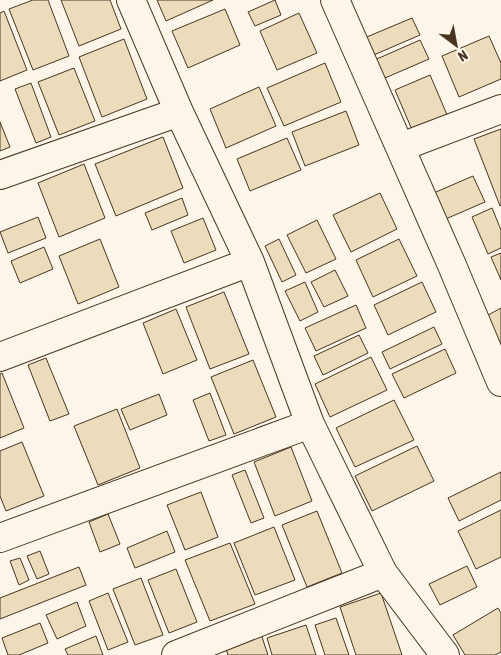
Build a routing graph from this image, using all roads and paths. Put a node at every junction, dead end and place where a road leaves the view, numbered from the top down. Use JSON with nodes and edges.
{"nodes":[{"id":1,"x":131,"y":0,"type":"edge"},
{"id":2,"x":336,"y":0,"type":"edge"},
{"id":3,"x":501,"y":110,"type":"edge"},
{"id":4,"x":179,"y":112,"type":"junction"},
{"id":5,"x":400,"y":147,"type":"junction"},
{"id":6,"x":0,"y":175,"type":"edge"},
{"id":7,"x":250,"y":262,"type":"junction"},
{"id":8,"x":0,"y":357,"type":"edge"},
{"id":9,"x":500,"y":377,"type":"edge"},
{"id":10,"x":310,"y":424,"type":"junction"},
{"id":11,"x":0,"y":538,"type":"edge"},
{"id":12,"x":383,"y":573,"type":"junction"},
{"id":13,"x":176,"y":655,"type":"edge"},
{"id":14,"x":445,"y":655,"type":"edge"}],
"edges":[{"from":1,"to":4,"type":"street"},
{"from":2,"to":5,"type":"street"},
{"from":3,"to":5,"type":"street"},
{"from":4,"to":6,"type":"street"},
{"from":4,"to":7,"type":"street"},
{"from":5,"to":9,"type":"street"},
{"from":7,"to":8,"type":"street"},
{"from":7,"to":10,"type":"street"},
{"from":10,"to":11,"type":"street"},
{"from":10,"to":12,"type":"street"},
{"from":12,"to":13,"type":"street"},
{"from":12,"to":14,"type":"street"}]}
